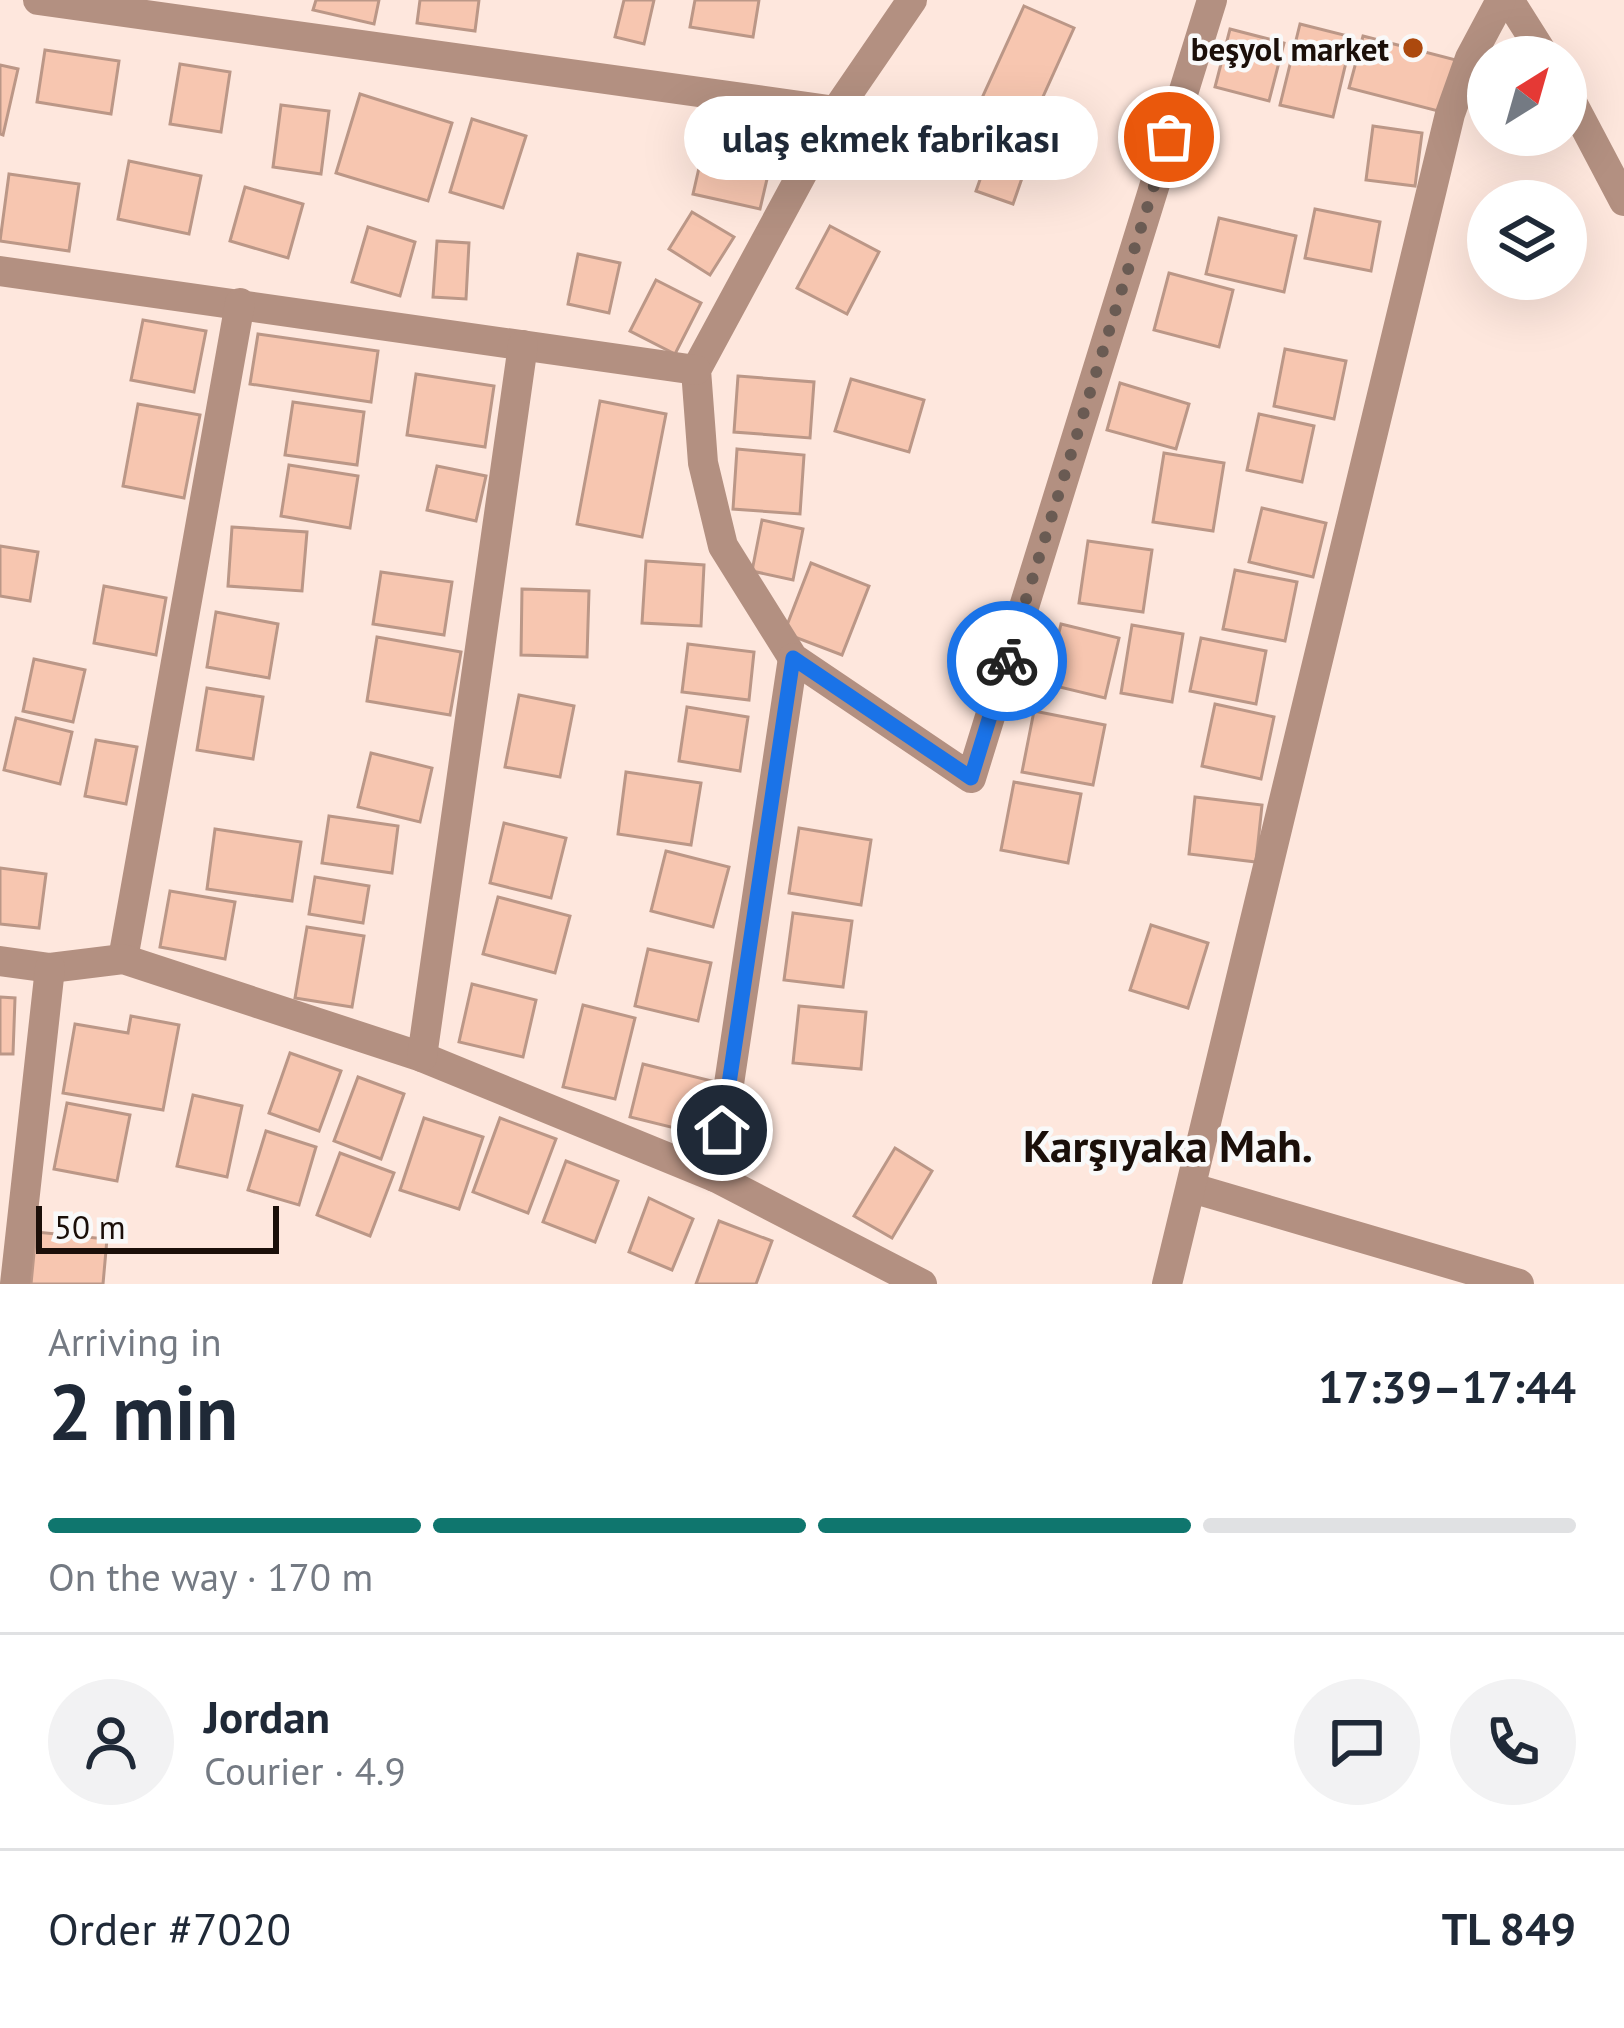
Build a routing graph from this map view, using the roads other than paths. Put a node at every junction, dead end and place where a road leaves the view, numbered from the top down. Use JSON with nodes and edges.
{"nodes":[{"id":1,"x":38,"y":0,"type":"edge"},
{"id":2,"x":912,"y":0,"type":"edge"},
{"id":3,"x":1212,"y":0,"type":"edge"},
{"id":4,"x":1505,"y":0,"type":"edge"},
{"id":5,"x":1530,"y":36,"type":"edge"},
{"id":6,"x":836,"y":111,"type":"junction"},
{"id":7,"x":1587,"y":131,"type":"edge"},
{"id":8,"x":1624,"y":201,"type":"edge"},
{"id":9,"x":0,"y":271,"type":"edge"},
{"id":10,"x":240,"y":303,"type":"junction"},
{"id":11,"x":523,"y":346,"type":"junction"},
{"id":12,"x":696,"y":370,"type":"junction"},
{"id":13,"x":793,"y":658,"type":"junction"},
{"id":14,"x":123,"y":958,"type":"junction"},
{"id":15,"x":0,"y":961,"type":"edge"},
{"id":16,"x":50,"y":968,"type":"junction"},
{"id":17,"x":422,"y":1057,"type":"junction"},
{"id":18,"x":715,"y":1177,"type":"junction"},
{"id":19,"x":1192,"y":1188,"type":"junction"},
{"id":20,"x":15,"y":1284,"type":"edge"},
{"id":21,"x":922,"y":1284,"type":"edge"},
{"id":22,"x":1167,"y":1284,"type":"edge"},
{"id":23,"x":1519,"y":1284,"type":"edge"}],
"edges":[{"from":1,"to":6,"type":"street"},
{"from":2,"to":6,"type":"street"},
{"from":3,"to":13,"type":"street"},
{"from":4,"to":5,"type":"street"},
{"from":4,"to":19,"type":"street"},
{"from":6,"to":12,"type":"street"},
{"from":7,"to":8,"type":"street"},
{"from":9,"to":10,"type":"street"},
{"from":10,"to":11,"type":"street"},
{"from":10,"to":14,"type":"street"},
{"from":11,"to":12,"type":"street"},
{"from":11,"to":17,"type":"street"},
{"from":12,"to":13,"type":"street"},
{"from":13,"to":18,"type":"street"},
{"from":14,"to":16,"type":"street"},
{"from":14,"to":17,"type":"street"},
{"from":15,"to":16,"type":"street"},
{"from":16,"to":20,"type":"street"},
{"from":17,"to":18,"type":"street"},
{"from":18,"to":21,"type":"street"},
{"from":19,"to":22,"type":"street"},
{"from":19,"to":23,"type":"street"}]}
